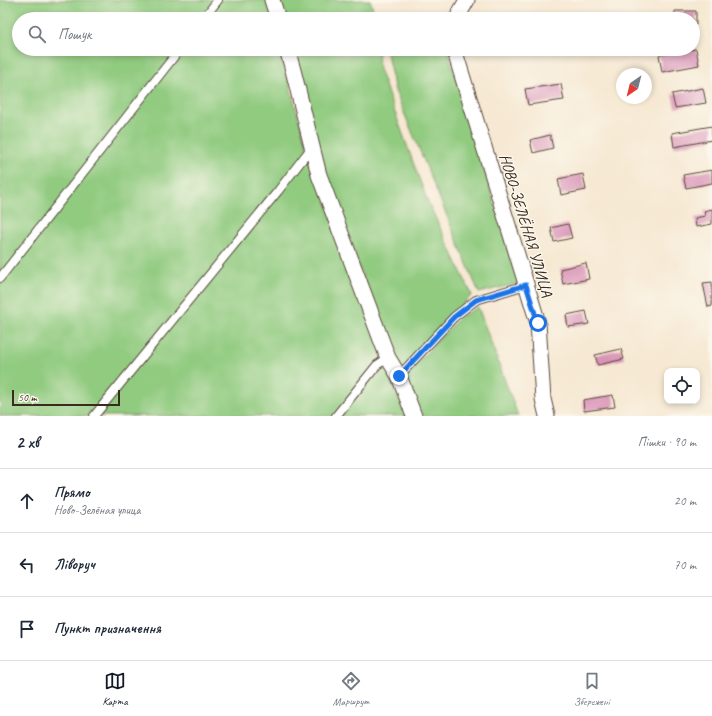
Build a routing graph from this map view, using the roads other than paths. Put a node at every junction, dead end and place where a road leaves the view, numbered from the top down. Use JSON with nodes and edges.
{"nodes":[{"id":1,"x":218,"y":0,"type":"edge"},
{"id":2,"x":272,"y":0,"type":"edge"},
{"id":3,"x":467,"y":0,"type":"edge"},
{"id":4,"x":209,"y":12,"type":"edge"},
{"id":5,"x":276,"y":12,"type":"edge"},
{"id":6,"x":460,"y":12,"type":"edge"},
{"id":7,"x":174,"y":56,"type":"edge"},
{"id":8,"x":289,"y":56,"type":"edge"},
{"id":9,"x":456,"y":56,"type":"edge"},
{"id":10,"x":312,"y":147,"type":"junction"},
{"id":11,"x":0,"y":278,"type":"edge"},
{"id":12,"x":526,"y":285,"type":"junction"},
{"id":13,"x":388,"y":358,"type":"junction"},
{"id":14,"x":399,"y":376,"type":"junction"},
{"id":15,"x":94,"y":416,"type":"edge"},
{"id":16,"x":336,"y":416,"type":"edge"},
{"id":17,"x":414,"y":416,"type":"edge"},
{"id":18,"x":547,"y":416,"type":"edge"}],
"edges":[{"from":1,"to":4,"type":"lane"},
{"from":2,"to":5,"type":"street"},
{"from":3,"to":6,"type":"street"},
{"from":7,"to":11,"type":"lane"},
{"from":8,"to":10,"type":"street"},
{"from":9,"to":12,"type":"street","name":"НОВО-ЗЕЛЁНАЯ УЛИЦА"},
{"from":10,"to":13,"type":"street"},
{"from":10,"to":15,"type":"lane"},
{"from":12,"to":14,"type":"lane"},
{"from":12,"to":18,"type":"street","name":"НОВО-ЗЕЛЁНАЯ УЛИЦА"},
{"from":13,"to":14,"type":"street"},
{"from":13,"to":16,"type":"lane"},
{"from":14,"to":17,"type":"street"}]}
